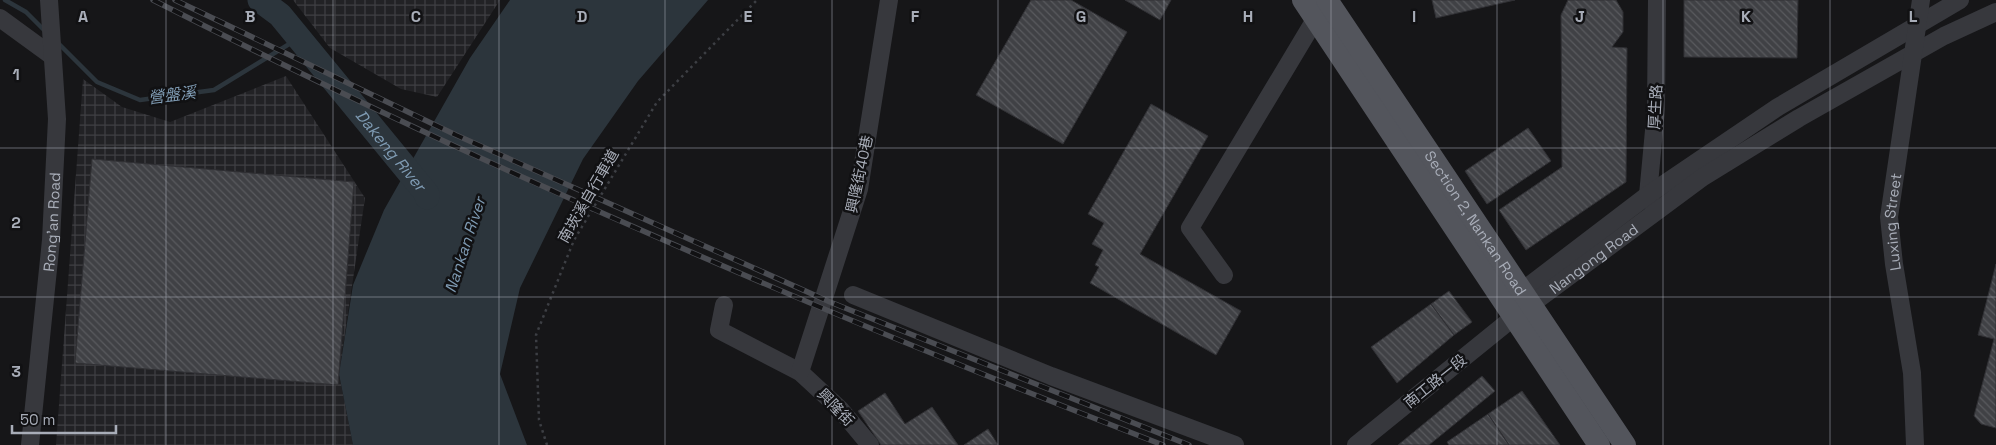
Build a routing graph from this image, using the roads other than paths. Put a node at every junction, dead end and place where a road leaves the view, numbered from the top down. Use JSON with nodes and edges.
{"nodes":[{"id":1,"x":49,"y":0,"type":"edge"},
{"id":2,"x":889,"y":0,"type":"edge"},
{"id":3,"x":1657,"y":0,"type":"edge"},
{"id":4,"x":1921,"y":0,"type":"edge"},
{"id":5,"x":1960,"y":0,"type":"edge"},
{"id":6,"x":1315,"y":6,"type":"edge"},
{"id":7,"x":1996,"y":12,"type":"edge"},
{"id":8,"x":0,"y":18,"type":"edge"},
{"id":9,"x":1918,"y":26,"type":"junction"},
{"id":10,"x":52,"y":52,"type":"junction"},
{"id":11,"x":1914,"y":54,"type":"junction"},
{"id":12,"x":1648,"y":195,"type":"junction"},
{"id":13,"x":1656,"y":211,"type":"junction"},
{"id":14,"x":1224,"y":276,"type":"dead end"},
{"id":15,"x":853,"y":295,"type":"dead end"},
{"id":16,"x":724,"y":304,"type":"dead end"},
{"id":17,"x":1522,"y":304,"type":"junction"},
{"id":18,"x":800,"y":372,"type":"junction"},
{"id":19,"x":30,"y":445,"type":"edge"},
{"id":20,"x":870,"y":445,"type":"edge"},
{"id":21,"x":1235,"y":445,"type":"edge"},
{"id":22,"x":1356,"y":445,"type":"edge"},
{"id":23,"x":1599,"y":445,"type":"edge"},
{"id":24,"x":1625,"y":445,"type":"edge"},
{"id":25,"x":1915,"y":445,"type":"edge"}],
"edges":[{"from":1,"to":10,"type":"street","name":"Rong'an Road"},
{"from":2,"to":18,"type":"street","name":"興隆街40巷"},
{"from":3,"to":12,"type":"street","name":"厚生路"},
{"from":4,"to":9,"type":"street","name":"Luxing Street"},
{"from":5,"to":9,"type":"street","name":"Nangong Road"},
{"from":6,"to":14,"type":"street"},
{"from":6,"to":17,"type":"main road","name":"Section 2, Nankan Road"},
{"from":7,"to":11,"type":"street","name":"Nangong Road"},
{"from":8,"to":10,"type":"street"},
{"from":9,"to":11,"type":"street","name":"Luxing Street"},
{"from":9,"to":12,"type":"street","name":"Nangong Road"},
{"from":10,"to":19,"type":"street","name":"Rong'an Road"},
{"from":11,"to":13,"type":"street","name":"Nangong Road"},
{"from":11,"to":25,"type":"street","name":"Luxing Street"},
{"from":12,"to":13,"type":"street"},
{"from":12,"to":17,"type":"street","name":"Nangong Road"},
{"from":13,"to":17,"type":"street","name":"Nangong Road"},
{"from":15,"to":21,"type":"street"},
{"from":16,"to":18,"type":"street","name":"興隆街"},
{"from":17,"to":22,"type":"street","name":"南工路一段"},
{"from":17,"to":23,"type":"main road","name":"Section 2, Nankan Road"},
{"from":17,"to":24,"type":"main road","name":"Section 2, Nankan Road"},
{"from":18,"to":20,"type":"street","name":"興隆街"}]}
